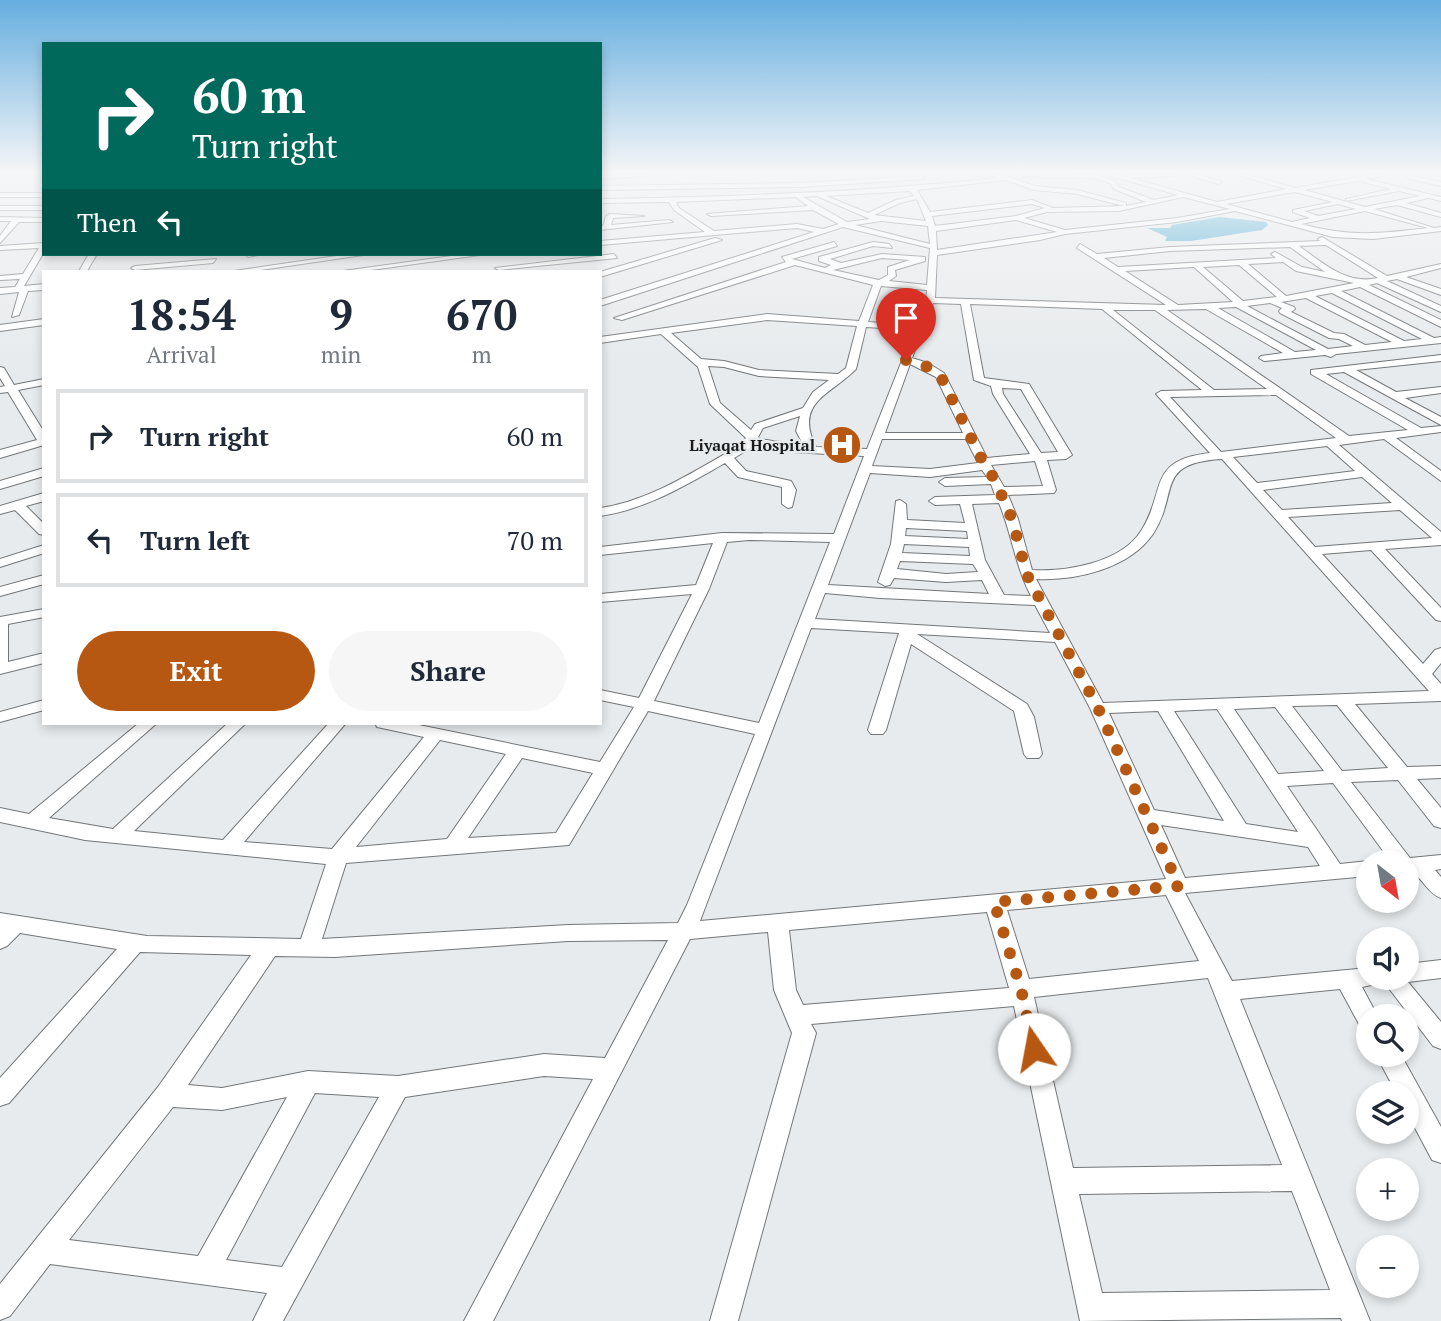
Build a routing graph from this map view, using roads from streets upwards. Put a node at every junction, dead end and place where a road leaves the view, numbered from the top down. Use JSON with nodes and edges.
{"nodes":[{"id":1,"x":682,"y":236,"type":"edge"},
{"id":2,"x":729,"y":236,"type":"edge"},
{"id":3,"x":809,"y":236,"type":"edge"},
{"id":4,"x":863,"y":236,"type":"edge"},
{"id":5,"x":876,"y":236,"type":"edge"},
{"id":6,"x":931,"y":236,"type":"edge"},
{"id":7,"x":1029,"y":236,"type":"edge"},
{"id":8,"x":1065,"y":236,"type":"edge"},
{"id":9,"x":1317,"y":236,"type":"edge"},
{"id":10,"x":1340,"y":236,"type":"edge"},
{"id":11,"x":1374,"y":236,"type":"edge"},
{"id":12,"x":858,"y":237,"type":"dead end"},
{"id":13,"x":641,"y":240,"type":"junction"},
{"id":14,"x":846,"y":241,"type":"dead end"},
{"id":15,"x":602,"y":243,"type":"edge"},
{"id":16,"x":1328,"y":243,"type":"junction"},
{"id":17,"x":1134,"y":244,"type":"dead end"},
{"id":18,"x":1291,"y":244,"type":"junction"},
{"id":19,"x":42,"y":245,"type":"edge"},
{"id":20,"x":602,"y":245,"type":"edge"},
{"id":21,"x":1261,"y":245,"type":"junction"},
{"id":22,"x":1080,"y":246,"type":"dead end"},
{"id":23,"x":0,"y":248,"type":"edge"},
{"id":24,"x":42,"y":248,"type":"edge"},
{"id":25,"x":933,"y":251,"type":"junction"},
{"id":26,"x":760,"y":252,"type":"junction"},
{"id":27,"x":213,"y":256,"type":"edge"},
{"id":28,"x":354,"y":256,"type":"edge"},
{"id":29,"x":420,"y":256,"type":"edge"},
{"id":30,"x":467,"y":256,"type":"edge"},
{"id":31,"x":485,"y":256,"type":"edge"},
{"id":32,"x":614,"y":256,"type":"junction"},
{"id":33,"x":665,"y":256,"type":"junction"},
{"id":34,"x":1097,"y":256,"type":"junction"},
{"id":35,"x":922,"y":259,"type":"junction"},
{"id":36,"x":1283,"y":260,"type":"junction"},
{"id":37,"x":426,"y":261,"type":"junction"},
{"id":38,"x":790,"y":261,"type":"junction"},
{"id":39,"x":1239,"y":261,"type":"junction"},
{"id":40,"x":1194,"y":263,"type":"junction"},
{"id":41,"x":136,"y":264,"type":"edge"},
{"id":42,"x":839,"y":265,"type":"junction"},
{"id":43,"x":1441,"y":266,"type":"edge"},
{"id":44,"x":288,"y":267,"type":"edge"},
{"id":45,"x":626,"y":267,"type":"junction"},
{"id":46,"x":1363,"y":267,"type":"junction"},
{"id":47,"x":710,"y":268,"type":"junction"},
{"id":48,"x":197,"y":269,"type":"edge"},
{"id":49,"x":1118,"y":269,"type":"junction"},
{"id":50,"x":179,"y":270,"type":"edge"},
{"id":51,"x":250,"y":270,"type":"edge"},
{"id":52,"x":355,"y":270,"type":"edge"},
{"id":53,"x":435,"y":270,"type":"edge"},
{"id":54,"x":500,"y":270,"type":"edge"},
{"id":55,"x":820,"y":270,"type":"junction"},
{"id":56,"x":602,"y":274,"type":"edge"},
{"id":57,"x":1335,"y":275,"type":"junction"},
{"id":58,"x":24,"y":276,"type":"junction"},
{"id":59,"x":1398,"y":276,"type":"junction"},
{"id":60,"x":0,"y":278,"type":"edge"},
{"id":61,"x":1383,"y":280,"type":"junction"},
{"id":62,"x":879,"y":283,"type":"junction"},
{"id":63,"x":1363,"y":285,"type":"junction"},
{"id":64,"x":42,"y":287,"type":"edge"},
{"id":65,"x":21,"y":289,"type":"junction"},
{"id":66,"x":0,"y":291,"type":"edge"},
{"id":67,"x":1335,"y":291,"type":"junction"},
{"id":68,"x":1441,"y":292,"type":"edge"},
{"id":69,"x":930,"y":294,"type":"junction"},
{"id":70,"x":1309,"y":296,"type":"junction"},
{"id":71,"x":1284,"y":298,"type":"junction"},
{"id":72,"x":1270,"y":300,"type":"junction"},
{"id":73,"x":965,"y":301,"type":"junction"},
{"id":74,"x":602,"y":302,"type":"edge"},
{"id":75,"x":1239,"y":304,"type":"junction"},
{"id":76,"x":1103,"y":306,"type":"junction"},
{"id":77,"x":1208,"y":306,"type":"junction"},
{"id":78,"x":1176,"y":307,"type":"junction"},
{"id":79,"x":1158,"y":308,"type":"junction"},
{"id":80,"x":1441,"y":309,"type":"edge"},
{"id":81,"x":602,"y":310,"type":"edge"},
{"id":82,"x":0,"y":317,"type":"edge"},
{"id":83,"x":619,"y":318,"type":"junction"},
{"id":84,"x":42,"y":322,"type":"edge"},
{"id":85,"x":862,"y":324,"type":"junction"},
{"id":86,"x":1441,"y":324,"type":"edge"},
{"id":87,"x":0,"y":328,"type":"edge"},
{"id":88,"x":919,"y":328,"type":"junction"},
{"id":89,"x":663,"y":331,"type":"junction"},
{"id":90,"x":649,"y":333,"type":"junction"},
{"id":91,"x":602,"y":340,"type":"edge"},
{"id":92,"x":1437,"y":341,"type":"edge"},
{"id":93,"x":1405,"y":345,"type":"junction"},
{"id":94,"x":1366,"y":349,"type":"junction"},
{"id":95,"x":1330,"y":353,"type":"junction"},
{"id":96,"x":1295,"y":356,"type":"junction"},
{"id":97,"x":1264,"y":358,"type":"dead end"},
{"id":98,"x":1441,"y":358,"type":"edge"},
{"id":99,"x":906,"y":360,"type":"junction"},
{"id":100,"x":700,"y":362,"type":"junction"},
{"id":101,"x":1348,"y":368,"type":"junction"},
{"id":102,"x":0,"y":371,"type":"edge"},
{"id":103,"x":839,"y":377,"type":"junction"},
{"id":104,"x":42,"y":382,"type":"edge"},
{"id":105,"x":996,"y":384,"type":"junction"},
{"id":106,"x":5,"y":390,"type":"edge"},
{"id":107,"x":1441,"y":390,"type":"edge"},
{"id":108,"x":1210,"y":391,"type":"junction"},
{"id":109,"x":1277,"y":392,"type":"junction"},
{"id":110,"x":1393,"y":396,"type":"junction"},
{"id":111,"x":807,"y":410,"type":"junction"},
{"id":112,"x":1441,"y":422,"type":"edge"},
{"id":113,"x":1441,"y":429,"type":"edge"},
{"id":114,"x":1420,"y":432,"type":"junction"},
{"id":115,"x":970,"y":436,"type":"junction"},
{"id":116,"x":1387,"y":436,"type":"junction"},
{"id":117,"x":751,"y":438,"type":"junction"},
{"id":118,"x":42,"y":439,"type":"edge"},
{"id":119,"x":1348,"y":441,"type":"junction"},
{"id":120,"x":42,"y":443,"type":"edge"},
{"id":121,"x":1330,"y":443,"type":"junction"},
{"id":122,"x":811,"y":449,"type":"junction"},
{"id":123,"x":871,"y":453,"type":"junction"},
{"id":124,"x":0,"y":454,"type":"edge"},
{"id":125,"x":1222,"y":455,"type":"junction"},
{"id":126,"x":726,"y":457,"type":"junction"},
{"id":127,"x":1039,"y":457,"type":"junction"},
{"id":128,"x":984,"y":464,"type":"junction"},
{"id":129,"x":1364,"y":472,"type":"junction"},
{"id":130,"x":42,"y":473,"type":"edge"},
{"id":131,"x":1441,"y":477,"type":"edge"},
{"id":132,"x":945,"y":482,"type":"dead end"},
{"id":133,"x":0,"y":485,"type":"edge"},
{"id":134,"x":1254,"y":487,"type":"junction"},
{"id":135,"x":1000,"y":490,"type":"junction"},
{"id":136,"x":42,"y":498,"type":"edge"},
{"id":137,"x":965,"y":500,"type":"junction"},
{"id":138,"x":934,"y":501,"type":"dead end"},
{"id":139,"x":788,"y":504,"type":"dead end"},
{"id":140,"x":900,"y":504,"type":"dead end"},
{"id":141,"x":17,"y":505,"type":"junction"},
{"id":142,"x":1403,"y":506,"type":"junction"},
{"id":143,"x":0,"y":510,"type":"edge"},
{"id":144,"x":602,"y":512,"type":"edge"},
{"id":145,"x":1278,"y":514,"type":"junction"},
{"id":146,"x":901,"y":524,"type":"junction"},
{"id":147,"x":973,"y":527,"type":"junction"},
{"id":148,"x":42,"y":529,"type":"edge"},
{"id":149,"x":722,"y":537,"type":"junction"},
{"id":150,"x":838,"y":538,"type":"junction"},
{"id":151,"x":899,"y":540,"type":"junction"},
{"id":152,"x":1441,"y":540,"type":"edge"},
{"id":153,"x":975,"y":543,"type":"junction"},
{"id":154,"x":1373,"y":545,"type":"junction"},
{"id":155,"x":42,"y":550,"type":"edge"},
{"id":156,"x":602,"y":551,"type":"edge"},
{"id":157,"x":1310,"y":551,"type":"junction"},
{"id":158,"x":896,"y":557,"type":"junction"},
{"id":159,"x":978,"y":560,"type":"junction"},
{"id":160,"x":0,"y":562,"type":"edge"},
{"id":161,"x":890,"y":573,"type":"junction"},
{"id":162,"x":1027,"y":575,"type":"junction"},
{"id":163,"x":984,"y":576,"type":"junction"},
{"id":164,"x":42,"y":580,"type":"edge"},
{"id":165,"x":819,"y":588,"type":"junction"},
{"id":166,"x":702,"y":589,"type":"junction"},
{"id":167,"x":0,"y":592,"type":"edge"},
{"id":168,"x":880,"y":594,"type":"junction"},
{"id":169,"x":602,"y":598,"type":"edge"},
{"id":170,"x":999,"y":600,"type":"junction"},
{"id":171,"x":1041,"y":601,"type":"junction"},
{"id":172,"x":0,"y":613,"type":"edge"},
{"id":173,"x":42,"y":613,"type":"edge"},
{"id":174,"x":1441,"y":617,"type":"edge"},
{"id":175,"x":1,"y":621,"type":"edge"},
{"id":176,"x":805,"y":623,"type":"junction"},
{"id":177,"x":907,"y":632,"type":"junction"},
{"id":178,"x":1061,"y":638,"type":"junction"},
{"id":179,"x":1441,"y":653,"type":"edge"},
{"id":180,"x":42,"y":658,"type":"edge"},
{"id":181,"x":0,"y":669,"type":"edge"},
{"id":182,"x":1423,"y":674,"type":"junction"},
{"id":183,"x":602,"y":695,"type":"edge"},
{"id":184,"x":1441,"y":695,"type":"edge"},
{"id":185,"x":1343,"y":701,"type":"junction"},
{"id":186,"x":1282,"y":703,"type":"junction"},
{"id":187,"x":644,"y":704,"type":"junction"},
{"id":188,"x":1223,"y":705,"type":"junction"},
{"id":189,"x":42,"y":706,"type":"edge"},
{"id":190,"x":1163,"y":706,"type":"junction"},
{"id":191,"x":1098,"y":708,"type":"junction"},
{"id":192,"x":0,"y":717,"type":"edge"},
{"id":193,"x":147,"y":725,"type":"edge"},
{"id":194,"x":235,"y":725,"type":"edge"},
{"id":195,"x":336,"y":725,"type":"edge"},
{"id":196,"x":393,"y":725,"type":"edge"},
{"id":197,"x":764,"y":730,"type":"junction"},
{"id":198,"x":877,"y":730,"type":"dead end"},
{"id":199,"x":436,"y":734,"type":"junction"},
{"id":200,"x":517,"y":751,"type":"junction"},
{"id":201,"x":1033,"y":754,"type":"dead end"},
{"id":202,"x":605,"y":769,"type":"junction"},
{"id":203,"x":1441,"y":772,"type":"edge"},
{"id":204,"x":1403,"y":775,"type":"junction"},
{"id":205,"x":1336,"y":778,"type":"junction"},
{"id":206,"x":1273,"y":780,"type":"junction"},
{"id":207,"x":0,"y":815,"type":"edge"},
{"id":208,"x":1147,"y":816,"type":"junction"},
{"id":209,"x":1441,"y":821,"type":"edge"},
{"id":210,"x":32,"y":822,"type":"junction"},
{"id":211,"x":1239,"y":830,"type":"junction"},
{"id":212,"x":117,"y":836,"type":"junction"},
{"id":213,"x":1314,"y":841,"type":"junction"},
{"id":214,"x":229,"y":846,"type":"junction"},
{"id":215,"x":453,"y":846,"type":"junction"},
{"id":216,"x":1397,"y":850,"type":"edge"},
{"id":217,"x":338,"y":856,"type":"junction"},
{"id":218,"x":1441,"y":862,"type":"edge"},
{"id":219,"x":1419,"y":863,"type":"edge"},
{"id":220,"x":1356,"y":870,"type":"edge"},
{"id":221,"x":1419,"y":871,"type":"edge"},
{"id":222,"x":1335,"y":872,"type":"junction"},
{"id":223,"x":1175,"y":886,"type":"junction"},
{"id":224,"x":1440,"y":887,"type":"edge"},
{"id":225,"x":994,"y":902,"type":"junction"},
{"id":226,"x":8,"y":922,"type":"edge"},
{"id":227,"x":778,"y":922,"type":"junction"},
{"id":228,"x":683,"y":931,"type":"junction"},
{"id":229,"x":0,"y":940,"type":"edge"},
{"id":230,"x":135,"y":943,"type":"junction"},
{"id":231,"x":269,"y":947,"type":"junction"},
{"id":232,"x":309,"y":948,"type":"junction"},
{"id":233,"x":1214,"y":968,"type":"junction"},
{"id":234,"x":1441,"y":969,"type":"edge"},
{"id":235,"x":1419,"y":972,"type":"edge"},
{"id":236,"x":1356,"y":978,"type":"edge"},
{"id":237,"x":1402,"y":990,"type":"edge"},
{"id":238,"x":1226,"y":991,"type":"junction"},
{"id":239,"x":1022,"y":993,"type":"junction"},
{"id":240,"x":797,"y":1015,"type":"junction"},
{"id":241,"x":1441,"y":1039,"type":"edge"},
{"id":242,"x":1395,"y":1067,"type":"edge"},
{"id":243,"x":610,"y":1069,"type":"junction"},
{"id":244,"x":308,"y":1082,"type":"junction"},
{"id":245,"x":398,"y":1087,"type":"junction"},
{"id":246,"x":0,"y":1095,"type":"edge"},
{"id":247,"x":167,"y":1095,"type":"junction"},
{"id":248,"x":1441,"y":1151,"type":"edge"},
{"id":249,"x":1300,"y":1178,"type":"junction"},
{"id":250,"x":1063,"y":1181,"type":"junction"},
{"id":251,"x":44,"y":1250,"type":"junction"},
{"id":252,"x":205,"y":1271,"type":"junction"},
{"id":253,"x":289,"y":1282,"type":"junction"},
{"id":254,"x":0,"y":1306,"type":"edge"},
{"id":255,"x":1353,"y":1313,"type":"edge"},
{"id":256,"x":1093,"y":1314,"type":"edge"},
{"id":257,"x":267,"y":1321,"type":"edge"},
{"id":258,"x":478,"y":1321,"type":"edge"},
{"id":259,"x":723,"y":1321,"type":"edge"}],
"edges":[{"from":1,"to":13,"type":"street"},
{"from":2,"to":33,"type":"street"},
{"from":3,"to":26,"type":"street"},
{"from":4,"to":12,"type":"street"},
{"from":5,"to":25,"type":"street"},
{"from":6,"to":25,"type":"street"},
{"from":7,"to":25,"type":"street"},
{"from":8,"to":17,"type":"street"},
{"from":9,"to":16,"type":"street"},
{"from":10,"to":11,"type":"street"},
{"from":13,"to":15,"type":"street"},
{"from":13,"to":33,"type":"street"},
{"from":14,"to":38,"type":"street"},
{"from":16,"to":18,"type":"street"},
{"from":16,"to":46,"type":"street"},
{"from":18,"to":21,"type":"street"},
{"from":18,"to":57,"type":"street"},
{"from":19,"to":23,"type":"street"},
{"from":20,"to":32,"type":"street"},
{"from":21,"to":34,"type":"street"},
{"from":21,"to":36,"type":"street"},
{"from":22,"to":34,"type":"street"},
{"from":24,"to":58,"type":"street"},
{"from":25,"to":35,"type":"street"},
{"from":25,"to":42,"type":"street"},
{"from":25,"to":69,"type":"street"},
{"from":26,"to":38,"type":"street"},
{"from":26,"to":47,"type":"street"},
{"from":27,"to":41,"type":"street"},
{"from":27,"to":48,"type":"street"},
{"from":28,"to":44,"type":"street"},
{"from":29,"to":37,"type":"street"},
{"from":30,"to":37,"type":"street"},
{"from":31,"to":54,"type":"street"},
{"from":32,"to":45,"type":"street"},
{"from":32,"to":54,"type":"street"},
{"from":33,"to":45,"type":"street"},
{"from":33,"to":47,"type":"street"},
{"from":34,"to":49,"type":"street"},
{"from":35,"to":42,"type":"street"},
{"from":35,"to":62,"type":"street"},
{"from":36,"to":39,"type":"street"},
{"from":36,"to":57,"type":"street"},
{"from":37,"to":52,"type":"street"},
{"from":37,"to":53,"type":"street"},
{"from":38,"to":55,"type":"street"},
{"from":38,"to":83,"type":"street"},
{"from":39,"to":40,"type":"street"},
{"from":39,"to":71,"type":"street"},
{"from":40,"to":49,"type":"street"},
{"from":40,"to":75,"type":"street"},
{"from":42,"to":55,"type":"street"},
{"from":43,"to":59,"type":"street"},
{"from":44,"to":51,"type":"street"},
{"from":45,"to":56,"type":"street"},
{"from":46,"to":59,"type":"street"},
{"from":46,"to":61,"type":"street"},
{"from":47,"to":74,"type":"street"},
{"from":48,"to":50,"type":"street"},
{"from":49,"to":78,"type":"street"},
{"from":55,"to":62,"type":"street"},
{"from":57,"to":63,"type":"street"},
{"from":58,"to":60,"type":"street"},
{"from":58,"to":65,"type":"street"},
{"from":59,"to":61,"type":"street"},
{"from":59,"to":68,"type":"street"},
{"from":61,"to":63,"type":"street"},
{"from":61,"to":80,"type":"street"},
{"from":62,"to":69,"type":"street"},
{"from":62,"to":85,"type":"street"},
{"from":63,"to":67,"type":"street"},
{"from":63,"to":86,"type":"street"},
{"from":64,"to":65,"type":"street"},
{"from":65,"to":66,"type":"street"},
{"from":65,"to":82,"type":"street"},
{"from":67,"to":70,"type":"street"},
{"from":67,"to":92,"type":"street"},
{"from":69,"to":73,"type":"street"},
{"from":69,"to":88,"type":"street"},
{"from":70,"to":71,"type":"street"},
{"from":70,"to":93,"type":"street"},
{"from":71,"to":72,"type":"street"},
{"from":72,"to":75,"type":"street"},
{"from":72,"to":94,"type":"street"},
{"from":73,"to":76,"type":"street"},
{"from":73,"to":105,"type":"street"},
{"from":75,"to":77,"type":"street"},
{"from":75,"to":95,"type":"street"},
{"from":76,"to":79,"type":"street"},
{"from":76,"to":108,"type":"street"},
{"from":77,"to":78,"type":"street"},
{"from":77,"to":96,"type":"street"},
{"from":78,"to":79,"type":"street"},
{"from":79,"to":109,"type":"street"},
{"from":81,"to":83,"type":"street"},
{"from":83,"to":90,"type":"street"},
{"from":84,"to":87,"type":"street"},
{"from":85,"to":88,"type":"street"},
{"from":85,"to":89,"type":"street"},
{"from":85,"to":103,"type":"street"},
{"from":88,"to":99,"type":"street"},
{"from":89,"to":90,"type":"street"},
{"from":89,"to":100,"type":"street"},
{"from":90,"to":91,"type":"street"},
{"from":92,"to":93,"type":"street"},
{"from":93,"to":94,"type":"street"},
{"from":94,"to":95,"type":"street"},
{"from":95,"to":96,"type":"street"},
{"from":95,"to":101,"type":"street"},
{"from":96,"to":97,"type":"street"},
{"from":98,"to":101,"type":"street"},
{"from":99,"to":115,"type":"street"},
{"from":99,"to":123,"type":"street"},
{"from":100,"to":103,"type":"street"},
{"from":100,"to":117,"type":"street"},
{"from":101,"to":110,"type":"street"},
{"from":101,"to":114,"type":"street"},
{"from":102,"to":106,"type":"street"},
{"from":103,"to":111,"type":"street"},
{"from":104,"to":106,"type":"street"},
{"from":105,"to":127,"type":"street"},
{"from":105,"to":127,"type":"street"},
{"from":106,"to":118,"type":"street"},
{"from":107,"to":110,"type":"street"},
{"from":108,"to":109,"type":"street"},
{"from":108,"to":125,"type":"street"},
{"from":109,"to":119,"type":"street"},
{"from":110,"to":112,"type":"street"},
{"from":111,"to":117,"type":"street"},
{"from":111,"to":122,"type":"street"},
{"from":113,"to":114,"type":"street"},
{"from":114,"to":116,"type":"street"},
{"from":115,"to":123,"type":"street"},
{"from":115,"to":128,"type":"street"},
{"from":116,"to":119,"type":"street"},
{"from":116,"to":131,"type":"street"},
{"from":117,"to":122,"type":"street"},
{"from":117,"to":126,"type":"street"},
{"from":119,"to":121,"type":"street"},
{"from":120,"to":124,"type":"street"},
{"from":121,"to":125,"type":"street"},
{"from":121,"to":129,"type":"street"},
{"from":122,"to":123,"type":"street"},
{"from":123,"to":128,"type":"street"},
{"from":123,"to":150,"type":"street"},
{"from":125,"to":134,"type":"street"},
{"from":125,"to":162,"type":"street"},
{"from":126,"to":139,"type":"street"},
{"from":126,"to":144,"type":"street"},
{"from":127,"to":128,"type":"street"},
{"from":127,"to":135,"type":"street"},
{"from":128,"to":135,"type":"street"},
{"from":129,"to":134,"type":"street"},
{"from":129,"to":142,"type":"street"},
{"from":130,"to":133,"type":"street"},
{"from":132,"to":135,"type":"street"},
{"from":134,"to":145,"type":"street"},
{"from":135,"to":137,"type":"street"},
{"from":135,"to":162,"type":"street"},
{"from":136,"to":141,"type":"street"},
{"from":137,"to":138,"type":"street"},
{"from":137,"to":147,"type":"street"},
{"from":140,"to":146,"type":"street"},
{"from":141,"to":143,"type":"street"},
{"from":141,"to":148,"type":"street"},
{"from":142,"to":145,"type":"street"},
{"from":142,"to":152,"type":"street"},
{"from":145,"to":157,"type":"street"},
{"from":146,"to":147,"type":"street"},
{"from":146,"to":151,"type":"street"},
{"from":147,"to":153,"type":"street"},
{"from":149,"to":150,"type":"street"},
{"from":149,"to":156,"type":"street"},
{"from":149,"to":166,"type":"street"},
{"from":150,"to":165,"type":"street"},
{"from":151,"to":153,"type":"street"},
{"from":151,"to":158,"type":"street"},
{"from":152,"to":154,"type":"street"},
{"from":153,"to":159,"type":"street"},
{"from":154,"to":157,"type":"street"},
{"from":154,"to":174,"type":"street"},
{"from":155,"to":160,"type":"street"},
{"from":157,"to":182,"type":"street"},
{"from":158,"to":159,"type":"street"},
{"from":158,"to":161,"type":"street"},
{"from":159,"to":163,"type":"street"},
{"from":161,"to":163,"type":"street"},
{"from":161,"to":168,"type":"street"},
{"from":162,"to":171,"type":"street"},
{"from":163,"to":170,"type":"street"},
{"from":164,"to":167,"type":"street"},
{"from":165,"to":168,"type":"street"},
{"from":165,"to":176,"type":"street"},
{"from":166,"to":169,"type":"street"},
{"from":166,"to":187,"type":"street"},
{"from":168,"to":170,"type":"street"},
{"from":170,"to":171,"type":"street"},
{"from":171,"to":178,"type":"street"},
{"from":172,"to":175,"type":"street"},
{"from":173,"to":175,"type":"street"},
{"from":175,"to":181,"type":"street"},
{"from":176,"to":177,"type":"street"},
{"from":176,"to":197,"type":"street"},
{"from":177,"to":178,"type":"street"},
{"from":177,"to":198,"type":"street"},
{"from":177,"to":201,"type":"street"},
{"from":178,"to":191,"type":"street"},
{"from":179,"to":182,"type":"street"},
{"from":180,"to":181,"type":"street"},
{"from":182,"to":184,"type":"street"},
{"from":183,"to":187,"type":"street"},
{"from":184,"to":185,"type":"street"},
{"from":185,"to":186,"type":"street"},
{"from":185,"to":204,"type":"street"},
{"from":186,"to":188,"type":"street"},
{"from":186,"to":205,"type":"street"},
{"from":187,"to":197,"type":"street"},
{"from":187,"to":202,"type":"street"},
{"from":188,"to":190,"type":"street"},
{"from":188,"to":206,"type":"street"},
{"from":189,"to":192,"type":"street"},
{"from":190,"to":191,"type":"street"},
{"from":190,"to":211,"type":"street"},
{"from":191,"to":208,"type":"street"},
{"from":193,"to":210,"type":"street"},
{"from":194,"to":212,"type":"street"},
{"from":195,"to":214,"type":"street"},
{"from":196,"to":199,"type":"street"},
{"from":197,"to":228,"type":"street"},
{"from":199,"to":200,"type":"street"},
{"from":199,"to":217,"type":"street"},
{"from":200,"to":202,"type":"street"},
{"from":200,"to":215,"type":"street"},
{"from":202,"to":215,"type":"street"},
{"from":203,"to":204,"type":"street"},
{"from":204,"to":205,"type":"street"},
{"from":204,"to":209,"type":"street"},
{"from":205,"to":206,"type":"street"},
{"from":205,"to":216,"type":"street"},
{"from":206,"to":213,"type":"street"},
{"from":207,"to":210,"type":"street"},
{"from":208,"to":211,"type":"street"},
{"from":208,"to":223,"type":"street"},
{"from":210,"to":212,"type":"street"},
{"from":211,"to":213,"type":"street"},
{"from":212,"to":214,"type":"street"},
{"from":213,"to":222,"type":"street"},
{"from":214,"to":217,"type":"street"},
{"from":215,"to":217,"type":"street"},
{"from":217,"to":232,"type":"street"},
{"from":218,"to":219,"type":"street"},
{"from":220,"to":222,"type":"street"},
{"from":221,"to":224,"type":"street"},
{"from":222,"to":223,"type":"street"},
{"from":223,"to":225,"type":"street"},
{"from":223,"to":233,"type":"street"},
{"from":225,"to":227,"type":"street"},
{"from":225,"to":239,"type":"street"},
{"from":226,"to":229,"type":"street"},
{"from":226,"to":230,"type":"street"},
{"from":227,"to":228,"type":"street"},
{"from":227,"to":240,"type":"street"},
{"from":228,"to":232,"type":"street"},
{"from":228,"to":243,"type":"street"},
{"from":230,"to":231,"type":"street"},
{"from":230,"to":246,"type":"street"},
{"from":231,"to":232,"type":"street"},
{"from":231,"to":247,"type":"street"},
{"from":233,"to":238,"type":"street"},
{"from":233,"to":239,"type":"street"},
{"from":234,"to":235,"type":"street"},
{"from":236,"to":238,"type":"street"},
{"from":237,"to":241,"type":"street"},
{"from":238,"to":249,"type":"street"},
{"from":239,"to":240,"type":"street"},
{"from":239,"to":250,"type":"street"},
{"from":240,"to":259,"type":"street"},
{"from":242,"to":248,"type":"street"},
{"from":243,"to":245,"type":"street"},
{"from":243,"to":258,"type":"street"},
{"from":244,"to":245,"type":"street"},
{"from":244,"to":247,"type":"street"},
{"from":244,"to":252,"type":"street"},
{"from":245,"to":253,"type":"street"},
{"from":247,"to":251,"type":"street"},
{"from":249,"to":250,"type":"street"},
{"from":249,"to":255,"type":"street"},
{"from":250,"to":256,"type":"street"},
{"from":251,"to":252,"type":"street"},
{"from":251,"to":254,"type":"street"},
{"from":252,"to":253,"type":"street"},
{"from":253,"to":257,"type":"street"},
{"from":255,"to":256,"type":"street"}]}
